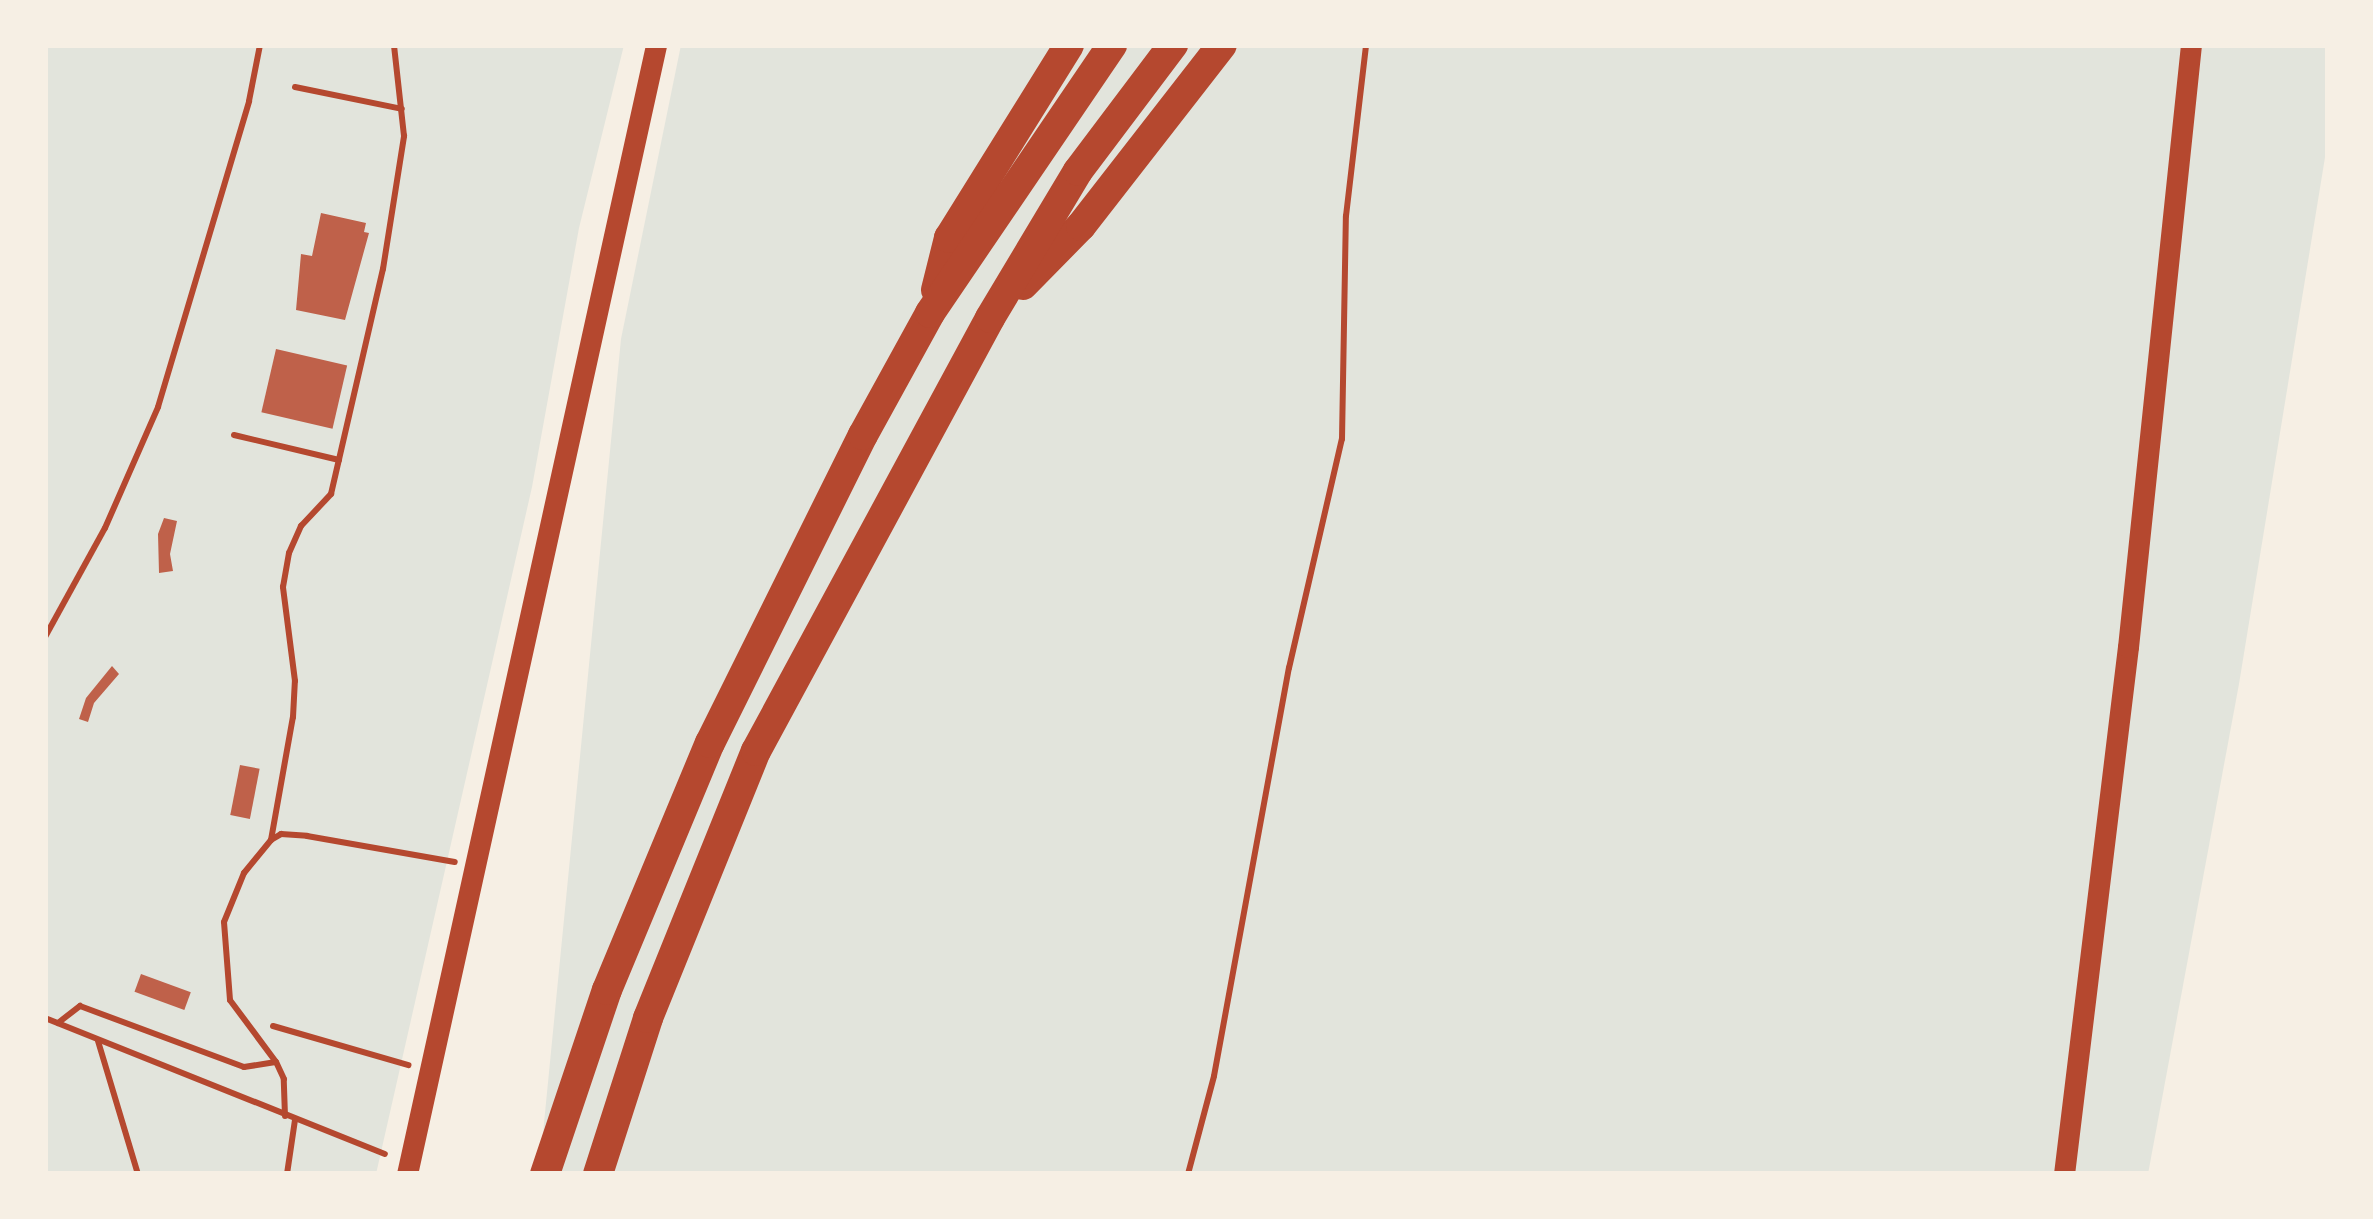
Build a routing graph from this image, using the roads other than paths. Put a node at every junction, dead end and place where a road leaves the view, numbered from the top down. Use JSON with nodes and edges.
{"nodes":[{"id":1,"x":656,"y":45,"type":"edge"},
{"id":2,"x":1069,"y":45,"type":"edge"},
{"id":3,"x":1112,"y":45,"type":"edge"},
{"id":4,"x":1173,"y":45,"type":"edge"},
{"id":5,"x":1222,"y":45,"type":"edge"},
{"id":6,"x":2191,"y":45,"type":"edge"},
{"id":7,"x":930,"y":313,"type":"junction"},
{"id":8,"x":990,"y":318,"type":"junction"},
{"id":9,"x":407,"y":1174,"type":"edge"},
{"id":10,"x":545,"y":1174,"type":"edge"},
{"id":11,"x":598,"y":1174,"type":"edge"},
{"id":12,"x":2063,"y":1174,"type":"edge"}],
"edges":[{"from":1,"to":9,"type":"street"},
{"from":2,"to":7,"type":"main road"},
{"from":3,"to":7,"type":"main road"},
{"from":4,"to":8,"type":"main road"},
{"from":5,"to":8,"type":"main road"},
{"from":6,"to":12,"type":"street"},
{"from":7,"to":10,"type":"main road"},
{"from":8,"to":11,"type":"main road"}]}
